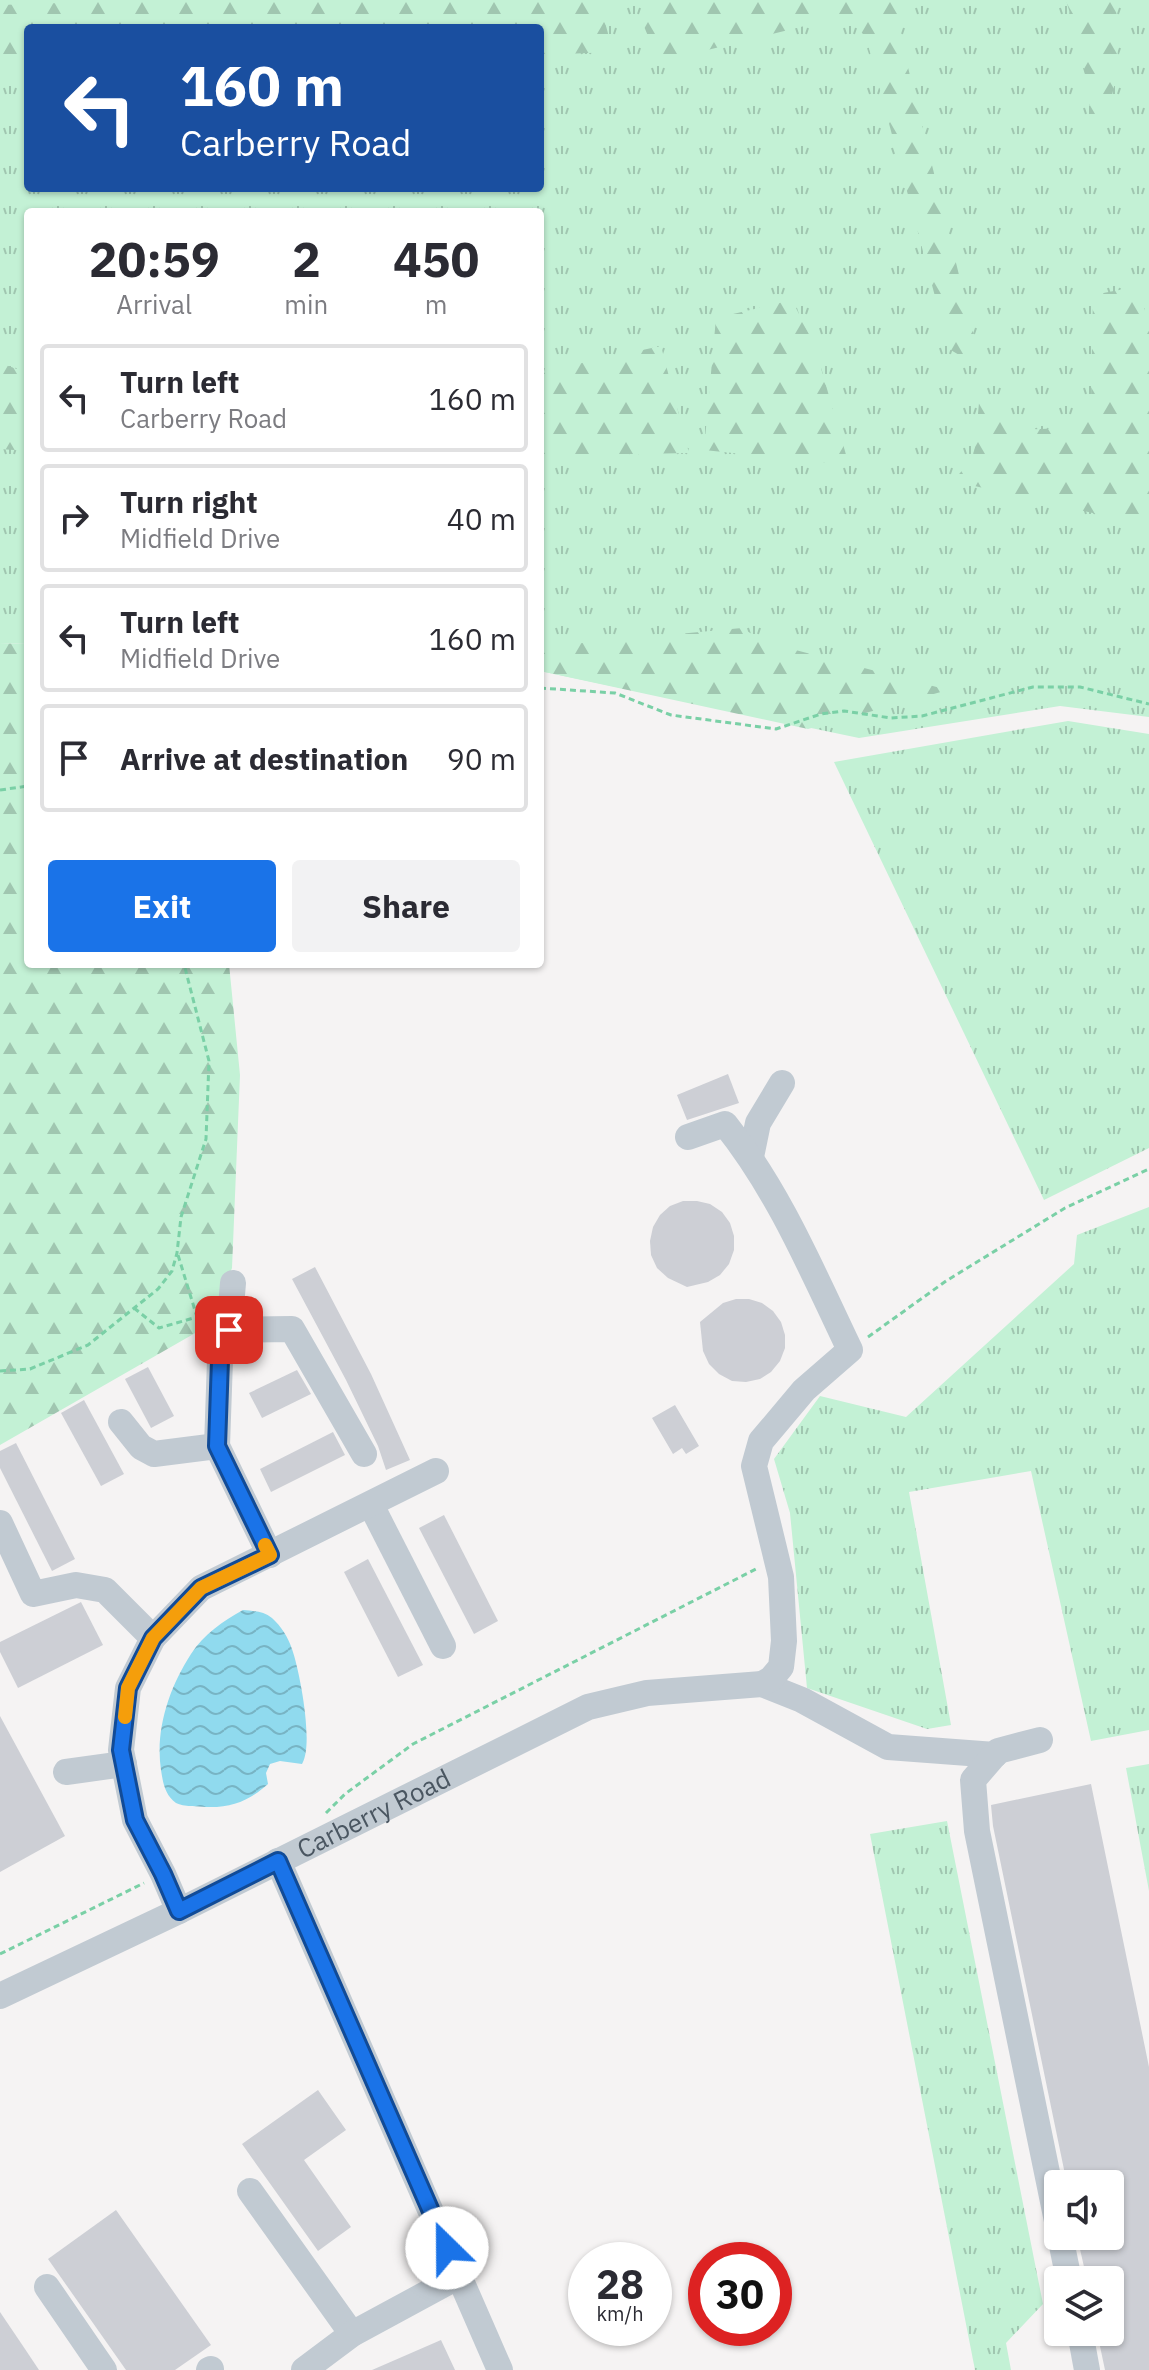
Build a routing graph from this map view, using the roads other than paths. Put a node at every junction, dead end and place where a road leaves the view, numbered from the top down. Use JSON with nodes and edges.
{"nodes":[{"id":1,"x":782,"y":1083,"type":"dead end"},
{"id":2,"x":688,"y":1137,"type":"dead end"},
{"id":3,"x":751,"y":1157,"type":"junction"},
{"id":4,"x":121,"y":1422,"type":"dead end"},
{"id":5,"x":217,"y":1446,"type":"junction"},
{"id":6,"x":364,"y":1454,"type":"dead end"},
{"id":7,"x":436,"y":1471,"type":"dead end"},
{"id":8,"x":371,"y":1505,"type":"junction"},
{"id":9,"x":0,"y":1523,"type":"edge"},
{"id":10,"x":270,"y":1555,"type":"junction"},
{"id":11,"x":153,"y":1638,"type":"junction"},
{"id":12,"x":443,"y":1646,"type":"dead end"},
{"id":13,"x":762,"y":1684,"type":"junction"},
{"id":14,"x":1040,"y":1740,"type":"dead end"},
{"id":15,"x":995,"y":1755,"type":"junction"},
{"id":16,"x":124,"y":1764,"type":"junction"},
{"id":17,"x":66,"y":1772,"type":"dead end"},
{"id":18,"x":278,"y":1861,"type":"junction"},
{"id":19,"x":179,"y":1911,"type":"junction"},
{"id":20,"x":0,"y":1996,"type":"edge"},
{"id":21,"x":1047,"y":2170,"type":"edge"},
{"id":22,"x":250,"y":2191,"type":"dead end"},
{"id":23,"x":459,"y":2276,"type":"junction"},
{"id":24,"x":47,"y":2287,"type":"dead end"},
{"id":25,"x":352,"y":2334,"type":"junction"},
{"id":26,"x":1083,"y":2346,"type":"edge"},
{"id":27,"x":104,"y":2370,"type":"edge"},
{"id":28,"x":304,"y":2370,"type":"edge"},
{"id":29,"x":500,"y":2370,"type":"edge"},
{"id":30,"x":1087,"y":2370,"type":"edge"}],
"edges":[{"from":1,"to":3,"type":"street"},
{"from":2,"to":3,"type":"street"},
{"from":3,"to":13,"type":"street"},
{"from":4,"to":5,"type":"street"},
{"from":5,"to":6,"type":"street"},
{"from":5,"to":10,"type":"street"},
{"from":7,"to":8,"type":"street"},
{"from":8,"to":10,"type":"street"},
{"from":8,"to":12,"type":"street"},
{"from":9,"to":11,"type":"street"},
{"from":10,"to":11,"type":"street"},
{"from":11,"to":16,"type":"street"},
{"from":13,"to":15,"type":"street"},
{"from":13,"to":18,"type":"street","name":"Carberry Road"},
{"from":14,"to":15,"type":"street"},
{"from":15,"to":21,"type":"street"},
{"from":16,"to":17,"type":"street"},
{"from":16,"to":19,"type":"street"},
{"from":18,"to":19,"type":"street","name":"Carberry Road"},
{"from":18,"to":23,"type":"street"},
{"from":19,"to":20,"type":"street","name":"Carberry Road"},
{"from":22,"to":25,"type":"street"},
{"from":23,"to":25,"type":"street"},
{"from":23,"to":29,"type":"street"},
{"from":24,"to":27,"type":"street"},
{"from":25,"to":28,"type":"street"},
{"from":26,"to":30,"type":"street"}]}
